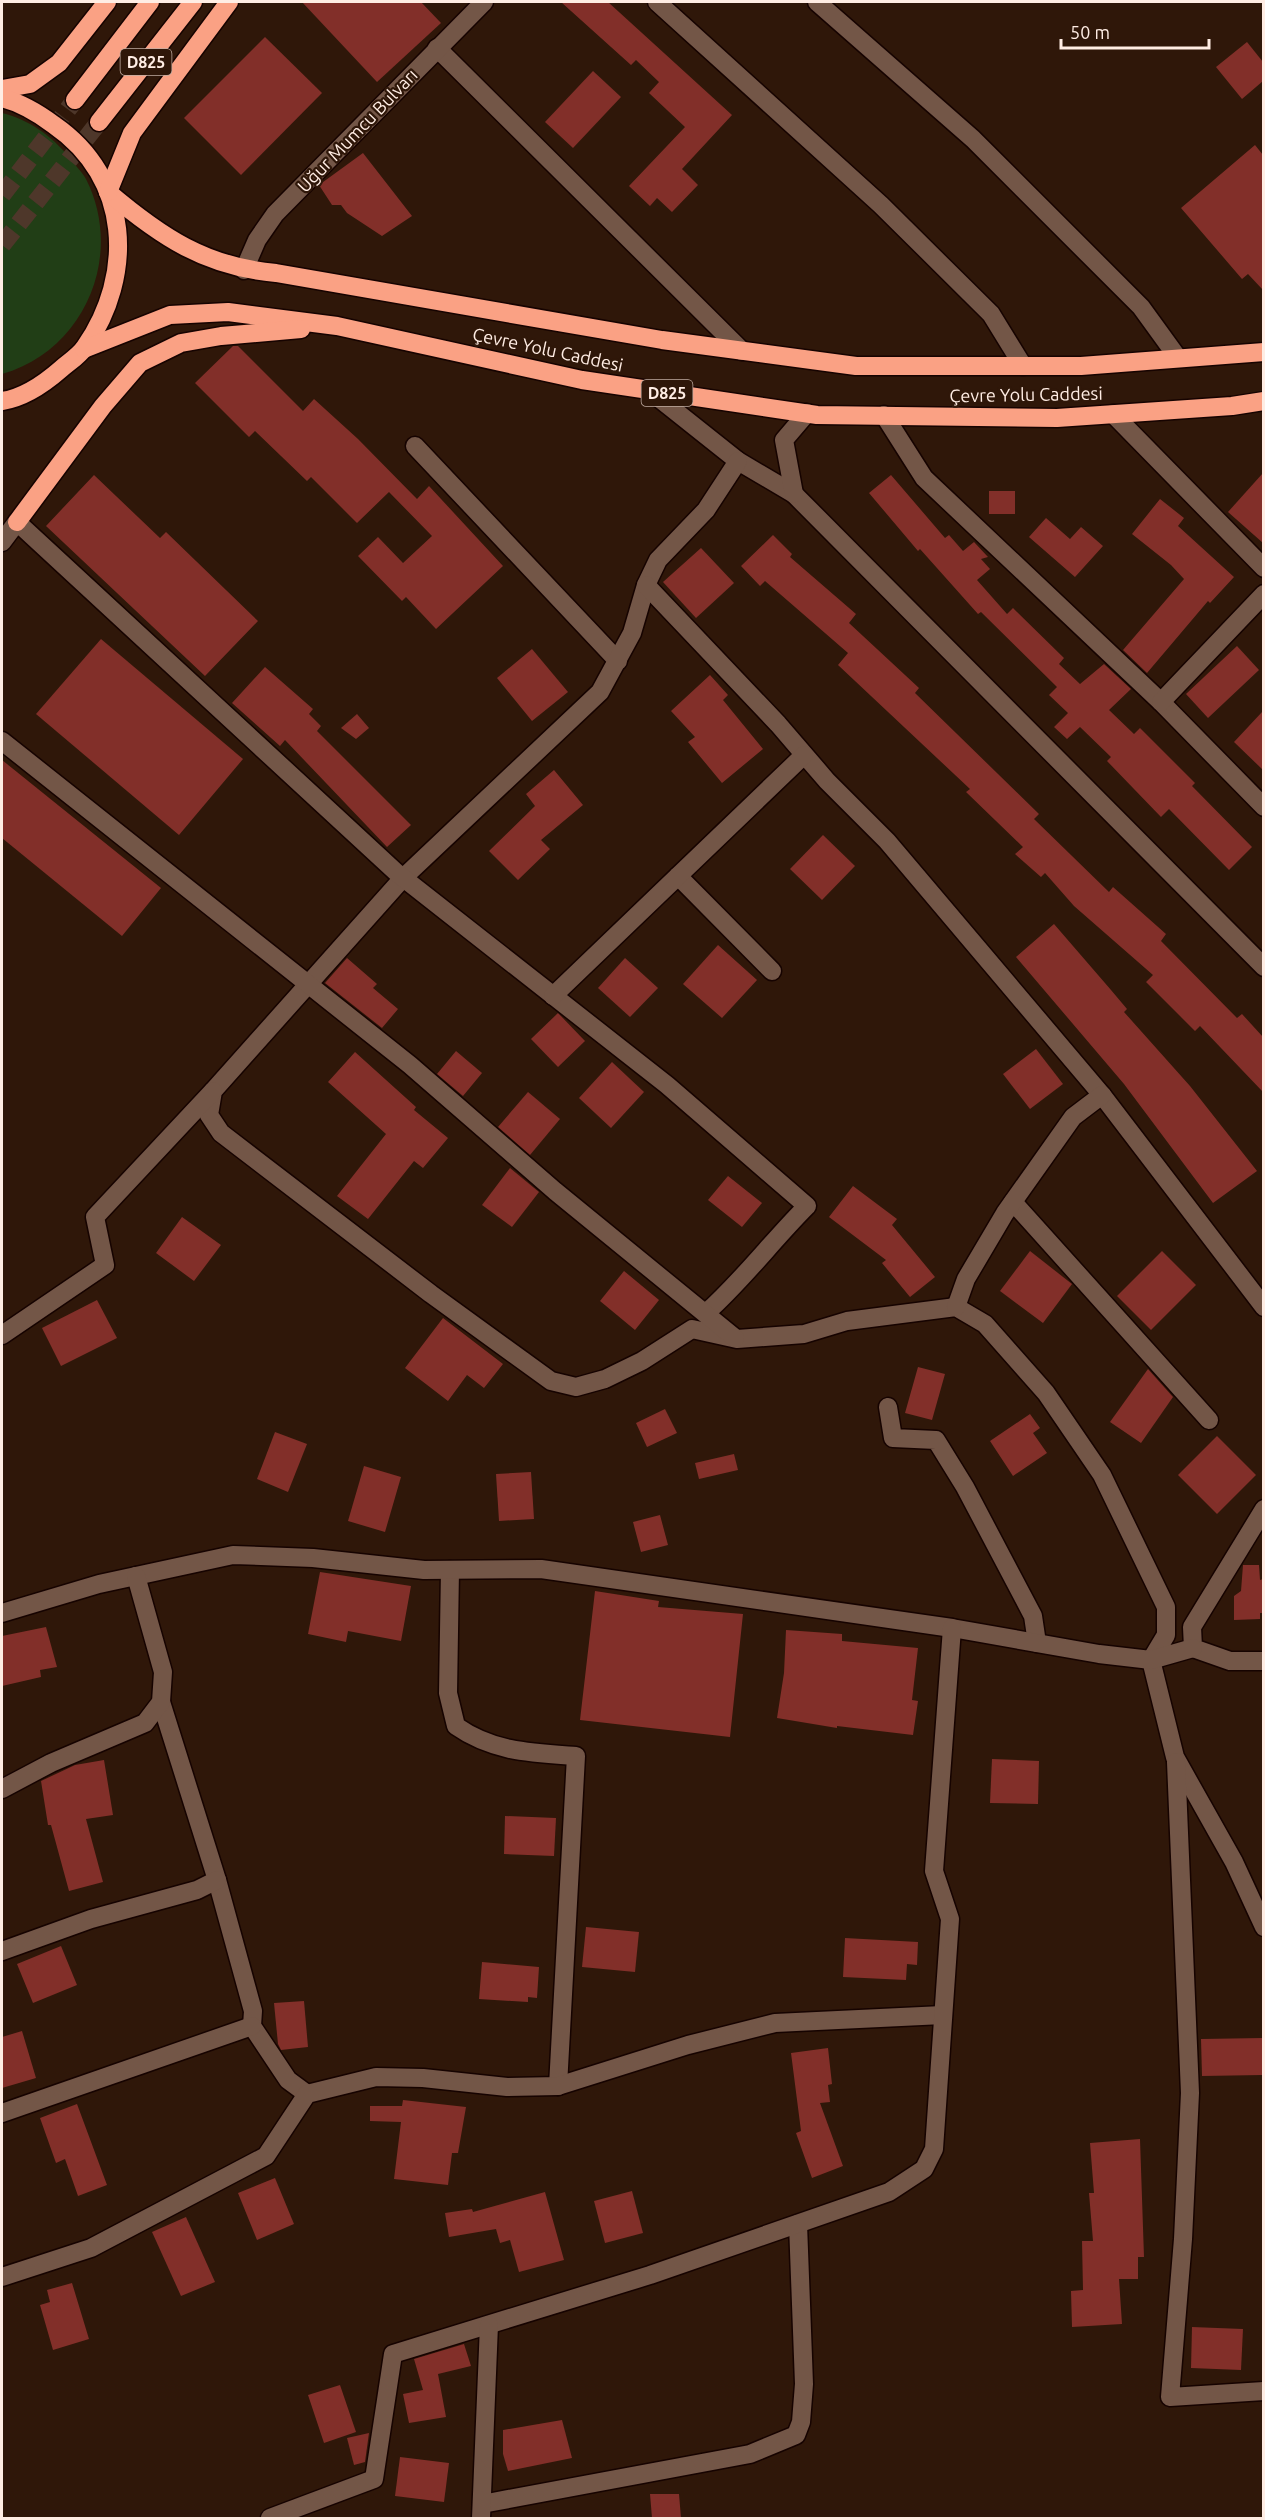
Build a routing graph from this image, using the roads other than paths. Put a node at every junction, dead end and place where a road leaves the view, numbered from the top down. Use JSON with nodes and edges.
{"nodes":[{"id":1,"x":107,"y":2,"type":"edge"},
{"id":2,"x":150,"y":2,"type":"edge"},
{"id":3,"x":193,"y":2,"type":"edge"},
{"id":4,"x":229,"y":2,"type":"edge"},
{"id":5,"x":484,"y":2,"type":"edge"},
{"id":6,"x":657,"y":2,"type":"edge"},
{"id":7,"x":817,"y":2,"type":"edge"},
{"id":8,"x":437,"y":48,"type":"junction"},
{"id":9,"x":2,"y":89,"type":"edge"},
{"id":10,"x":2,"y":98,"type":"edge"},
{"id":11,"x":75,"y":100,"type":"tunnel mouth"},
{"id":12,"x":99,"y":122,"type":"tunnel mouth"},
{"id":13,"x":108,"y":192,"type":"junction"},
{"id":14,"x":244,"y":270,"type":"junction"},
{"id":15,"x":337,"y":326,"type":"junction"},
{"id":16,"x":84,"y":349,"type":"junction"},
{"id":17,"x":742,"y":351,"type":"junction"},
{"id":18,"x":1263,"y":352,"type":"edge"},
{"id":19,"x":1178,"y":358,"type":"junction"},
{"id":20,"x":1023,"y":366,"type":"junction"},
{"id":21,"x":650,"y":391,"type":"junction"},
{"id":22,"x":2,"y":401,"type":"edge"},
{"id":23,"x":1263,"y":401,"type":"edge"},
{"id":24,"x":807,"y":413,"type":"junction"},
{"id":25,"x":1113,"y":414,"type":"junction"},
{"id":26,"x":884,"y":416,"type":"junction"},
{"id":27,"x":415,"y":446,"type":"dead end"},
{"id":28,"x":738,"y":461,"type":"junction"},
{"id":29,"x":794,"y":494,"type":"junction"},
{"id":30,"x":17,"y":522,"type":"junction"},
{"id":31,"x":2,"y":542,"type":"edge"},
{"id":32,"x":1263,"y":568,"type":"edge"},
{"id":33,"x":646,"y":585,"type":"junction"},
{"id":34,"x":1263,"y":594,"type":"edge"},
{"id":35,"x":618,"y":661,"type":"junction"},
{"id":36,"x":1161,"y":702,"type":"junction"},
{"id":37,"x":2,"y":741,"type":"edge"},
{"id":38,"x":804,"y":755,"type":"junction"},
{"id":39,"x":1263,"y":807,"type":"edge"},
{"id":40,"x":678,"y":876,"type":"junction"},
{"id":41,"x":403,"y":878,"type":"junction"},
{"id":42,"x":1263,"y":967,"type":"edge"},
{"id":43,"x":772,"y":971,"type":"dead end"},
{"id":44,"x":308,"y":984,"type":"junction"},
{"id":45,"x":553,"y":996,"type":"junction"},
{"id":46,"x":213,"y":1091,"type":"junction"},
{"id":47,"x":1102,"y":1095,"type":"junction"},
{"id":48,"x":1013,"y":1202,"type":"junction"},
{"id":49,"x":957,"y":1306,"type":"junction"},
{"id":50,"x":1263,"y":1307,"type":"edge"},
{"id":51,"x":706,"y":1313,"type":"junction"},
{"id":52,"x":2,"y":1335,"type":"edge"},
{"id":53,"x":737,"y":1339,"type":"junction"},
{"id":54,"x":888,"y":1407,"type":"dead end"},
{"id":55,"x":1209,"y":1419,"type":"dead end"},
{"id":56,"x":1263,"y":1509,"type":"edge"},
{"id":57,"x":450,"y":1570,"type":"junction"},
{"id":58,"x":136,"y":1576,"type":"junction"},
{"id":59,"x":2,"y":1613,"type":"edge"},
{"id":60,"x":952,"y":1628,"type":"junction"},
{"id":61,"x":1036,"y":1643,"type":"junction"},
{"id":62,"x":1193,"y":1648,"type":"junction"},
{"id":63,"x":1151,"y":1660,"type":"junction"},
{"id":64,"x":1263,"y":1661,"type":"edge"},
{"id":65,"x":161,"y":1702,"type":"junction"},
{"id":66,"x":1175,"y":1757,"type":"junction"},
{"id":67,"x":2,"y":1789,"type":"edge"},
{"id":68,"x":218,"y":1880,"type":"junction"},
{"id":69,"x":1263,"y":1927,"type":"edge"},
{"id":70,"x":2,"y":1951,"type":"edge"},
{"id":71,"x":943,"y":2015,"type":"junction"},
{"id":72,"x":252,"y":2026,"type":"junction"},
{"id":73,"x":558,"y":2086,"type":"junction"},
{"id":74,"x":307,"y":2094,"type":"junction"},
{"id":75,"x":2,"y":2113,"type":"edge"},
{"id":76,"x":798,"y":2224,"type":"junction"},
{"id":77,"x":2,"y":2277,"type":"edge"},
{"id":78,"x":489,"y":2325,"type":"junction"},
{"id":79,"x":1263,"y":2391,"type":"edge"},
{"id":80,"x":482,"y":2511,"type":"edge"},
{"id":81,"x":270,"y":2518,"type":"edge"}],
"edges":[{"from":1,"to":9,"type":"highway"},
{"from":2,"to":11,"type":"highway","number":"D825"},
{"from":3,"to":12,"type":"highway","number":"D825"},
{"from":4,"to":13,"type":"highway"},
{"from":5,"to":8,"type":"street","name":"Uğur Mumcu Bulvarı"},
{"from":6,"to":20,"type":"street"},
{"from":7,"to":19,"type":"street"},
{"from":8,"to":14,"type":"street","name":"Uğur Mumcu Bulvarı"},
{"from":8,"to":17,"type":"street"},
{"from":10,"to":13,"type":"highway"},
{"from":13,"to":14,"type":"highway","name":"Çevre Yolu Caddesi"},
{"from":13,"to":16,"type":"highway"},
{"from":14,"to":17,"type":"highway","name":"Çevre Yolu Caddesi"},
{"from":15,"to":16,"type":"highway","name":"Çevre Yolu Caddesi","number":"D825"},
{"from":15,"to":21,"type":"highway","name":"Çevre Yolu Caddesi","number":"D825"},
{"from":15,"to":30,"type":"highway"},
{"from":16,"to":22,"type":"highway","number":"D825"},
{"from":17,"to":20,"type":"highway","name":"Çevre Yolu Caddesi"},
{"from":18,"to":19,"type":"highway","name":"Çevre Yolu Caddesi"},
{"from":19,"to":20,"type":"highway","name":"Çevre Yolu Caddesi"},
{"from":21,"to":24,"type":"highway","name":"Çevre Yolu Caddesi","number":"D825"},
{"from":21,"to":28,"type":"street"},
{"from":23,"to":25,"type":"highway","name":"Çevre Yolu Caddesi","number":"D825"},
{"from":24,"to":26,"type":"highway","name":"Çevre Yolu Caddesi","number":"D825"},
{"from":24,"to":29,"type":"street"},
{"from":25,"to":26,"type":"highway","name":"Çevre Yolu Caddesi","number":"D825"},
{"from":25,"to":32,"type":"street"},
{"from":26,"to":36,"type":"street"},
{"from":27,"to":35,"type":"street"},
{"from":28,"to":29,"type":"street"},
{"from":28,"to":33,"type":"street"},
{"from":29,"to":42,"type":"street"},
{"from":30,"to":31,"type":"street"},
{"from":30,"to":41,"type":"street"},
{"from":33,"to":35,"type":"street"},
{"from":33,"to":38,"type":"street"},
{"from":34,"to":36,"type":"street"},
{"from":35,"to":41,"type":"street"},
{"from":36,"to":39,"type":"street"},
{"from":37,"to":44,"type":"street"},
{"from":38,"to":40,"type":"street"},
{"from":38,"to":47,"type":"street"},
{"from":40,"to":43,"type":"street"},
{"from":40,"to":45,"type":"street"},
{"from":41,"to":44,"type":"street"},
{"from":41,"to":45,"type":"street"},
{"from":44,"to":46,"type":"street"},
{"from":44,"to":51,"type":"street"},
{"from":45,"to":51,"type":"street"},
{"from":46,"to":52,"type":"street"},
{"from":46,"to":53,"type":"street"},
{"from":47,"to":48,"type":"street"},
{"from":47,"to":50,"type":"street"},
{"from":48,"to":49,"type":"street"},
{"from":48,"to":55,"type":"street"},
{"from":49,"to":53,"type":"street"},
{"from":49,"to":63,"type":"street"},
{"from":51,"to":53,"type":"street"},
{"from":54,"to":61,"type":"street"},
{"from":56,"to":62,"type":"street"},
{"from":57,"to":58,"type":"street"},
{"from":57,"to":60,"type":"street"},
{"from":57,"to":73,"type":"street"},
{"from":58,"to":59,"type":"street"},
{"from":58,"to":65,"type":"street"},
{"from":60,"to":61,"type":"street"},
{"from":60,"to":71,"type":"street"},
{"from":61,"to":63,"type":"street"},
{"from":62,"to":63,"type":"street"},
{"from":62,"to":64,"type":"street"},
{"from":63,"to":66,"type":"street"},
{"from":65,"to":67,"type":"street"},
{"from":65,"to":68,"type":"street"},
{"from":66,"to":69,"type":"street"},
{"from":66,"to":79,"type":"street"},
{"from":68,"to":70,"type":"street"},
{"from":68,"to":72,"type":"street"},
{"from":71,"to":73,"type":"street"},
{"from":71,"to":76,"type":"street"},
{"from":72,"to":74,"type":"street"},
{"from":72,"to":75,"type":"street"},
{"from":73,"to":74,"type":"street"},
{"from":74,"to":77,"type":"street"},
{"from":76,"to":78,"type":"street"},
{"from":76,"to":80,"type":"street"},
{"from":78,"to":80,"type":"street"},
{"from":78,"to":81,"type":"street"}]}
